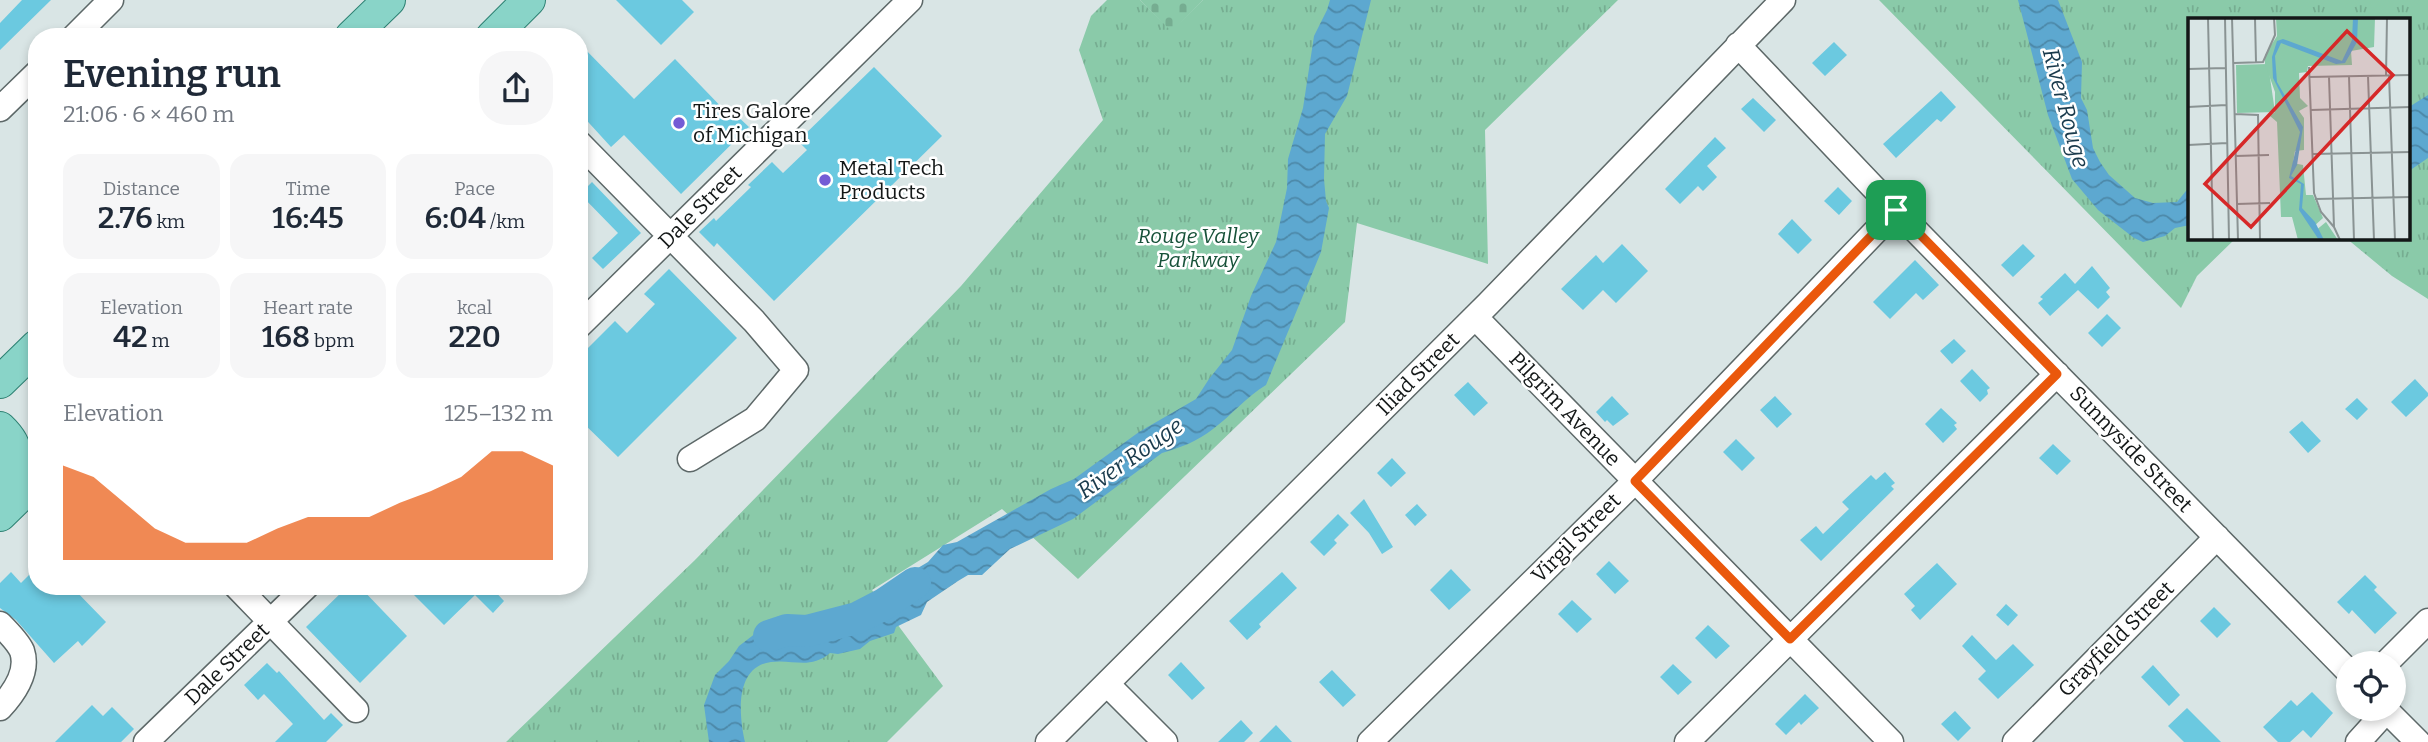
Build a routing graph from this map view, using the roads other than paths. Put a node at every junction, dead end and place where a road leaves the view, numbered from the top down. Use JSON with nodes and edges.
{"nodes":[{"id":1,"x":111,"y":0,"type":"edge"},
{"id":2,"x":389,"y":0,"type":"edge"},
{"id":3,"x":495,"y":0,"type":"edge"},
{"id":4,"x":529,"y":0,"type":"edge"},
{"id":5,"x":910,"y":0,"type":"edge"},
{"id":6,"x":1783,"y":0,"type":"edge"},
{"id":7,"x":83,"y":28,"type":"edge"},
{"id":8,"x":360,"y":28,"type":"edge"},
{"id":9,"x":487,"y":28,"type":"edge"},
{"id":10,"x":501,"y":28,"type":"edge"},
{"id":11,"x":1738,"y":45,"type":"junction"},
{"id":12,"x":28,"y":82,"type":"edge"},
{"id":13,"x":0,"y":109,"type":"edge"},
{"id":14,"x":588,"y":151,"type":"edge"},
{"id":15,"x":1896,"y":210,"type":"junction"},
{"id":16,"x":671,"y":236,"type":"junction"},
{"id":17,"x":588,"y":317,"type":"edge"},
{"id":18,"x":1475,"y":317,"type":"junction"},
{"id":19,"x":28,"y":355,"type":"edge"},
{"id":20,"x":2057,"y":374,"type":"junction"},
{"id":21,"x":0,"y":382,"type":"edge"},
{"id":22,"x":0,"y":428,"type":"edge"},
{"id":23,"x":690,"y":460,"type":"dead end"},
{"id":24,"x":0,"y":478,"type":"edge"},
{"id":25,"x":1635,"y":481,"type":"junction"},
{"id":26,"x":28,"y":488,"type":"edge"},
{"id":27,"x":0,"y":515,"type":"edge"},
{"id":28,"x":2217,"y":537,"type":"junction"},
{"id":29,"x":245,"y":595,"type":"edge"},
{"id":30,"x":298,"y":595,"type":"edge"},
{"id":31,"x":271,"y":621,"type":"junction"},
{"id":32,"x":2428,"y":621,"type":"edge"},
{"id":33,"x":0,"y":624,"type":"edge"},
{"id":34,"x":1790,"y":639,"type":"junction"},
{"id":35,"x":2398,"y":651,"type":"edge"},
{"id":36,"x":2336,"y":659,"type":"edge"},
{"id":37,"x":1108,"y":685,"type":"junction"},
{"id":38,"x":0,"y":708,"type":"edge"},
{"id":39,"x":356,"y":710,"type":"dead end"},
{"id":40,"x":2376,"y":721,"type":"edge"},
{"id":41,"x":2398,"y":721,"type":"edge"},
{"id":42,"x":151,"y":740,"type":"edge"},
{"id":43,"x":1048,"y":742,"type":"edge"},
{"id":44,"x":1165,"y":742,"type":"edge"},
{"id":45,"x":1370,"y":742,"type":"edge"},
{"id":46,"x":1687,"y":742,"type":"edge"},
{"id":47,"x":1891,"y":742,"type":"edge"},
{"id":48,"x":2014,"y":742,"type":"edge"},
{"id":49,"x":2358,"y":742,"type":"edge"},
{"id":50,"x":2418,"y":742,"type":"edge"}],
"edges":[{"from":1,"to":7,"type":"street"},
{"from":2,"to":8,"type":"main road"},
{"from":3,"to":9,"type":"main road"},
{"from":4,"to":10,"type":"main road"},
{"from":5,"to":16,"type":"street","name":"Dale Street"},
{"from":6,"to":11,"type":"street","name":"Iliad Street"},
{"from":11,"to":15,"type":"street","name":"Sunnyside Street"},
{"from":11,"to":18,"type":"street","name":"Iliad Street"},
{"from":12,"to":13,"type":"street"},
{"from":14,"to":16,"type":"street"},
{"from":15,"to":20,"type":"street","name":"Sunnyside Street"},
{"from":15,"to":25,"type":"street","name":"Virgil Street"},
{"from":16,"to":17,"type":"street","name":"Dale Street"},
{"from":16,"to":23,"type":"street"},
{"from":18,"to":25,"type":"street","name":"Pilgrim Avenue"},
{"from":18,"to":37,"type":"street","name":"Iliad Street"},
{"from":19,"to":21,"type":"main road"},
{"from":20,"to":28,"type":"street","name":"Sunnyside Street"},
{"from":20,"to":34,"type":"street"},
{"from":22,"to":24,"type":"main road"},
{"from":25,"to":34,"type":"street","name":"Pilgrim Avenue"},
{"from":25,"to":45,"type":"street","name":"Virgil Street"},
{"from":26,"to":27,"type":"main road"},
{"from":28,"to":36,"type":"street","name":"Sunnyside Street"},
{"from":28,"to":48,"type":"street","name":"Grayfield Street"},
{"from":29,"to":31,"type":"street"},
{"from":30,"to":31,"type":"street","name":"Dale Street"},
{"from":31,"to":39,"type":"street"},
{"from":31,"to":42,"type":"street","name":"Dale Street"},
{"from":32,"to":35,"type":"street"},
{"from":33,"to":38,"type":"street"},
{"from":34,"to":46,"type":"street"},
{"from":34,"to":47,"type":"street","name":"Pilgrim Avenue"},
{"from":37,"to":43,"type":"street","name":"Iliad Street"},
{"from":37,"to":44,"type":"street"},
{"from":40,"to":49,"type":"street"},
{"from":41,"to":50,"type":"street"}]}
